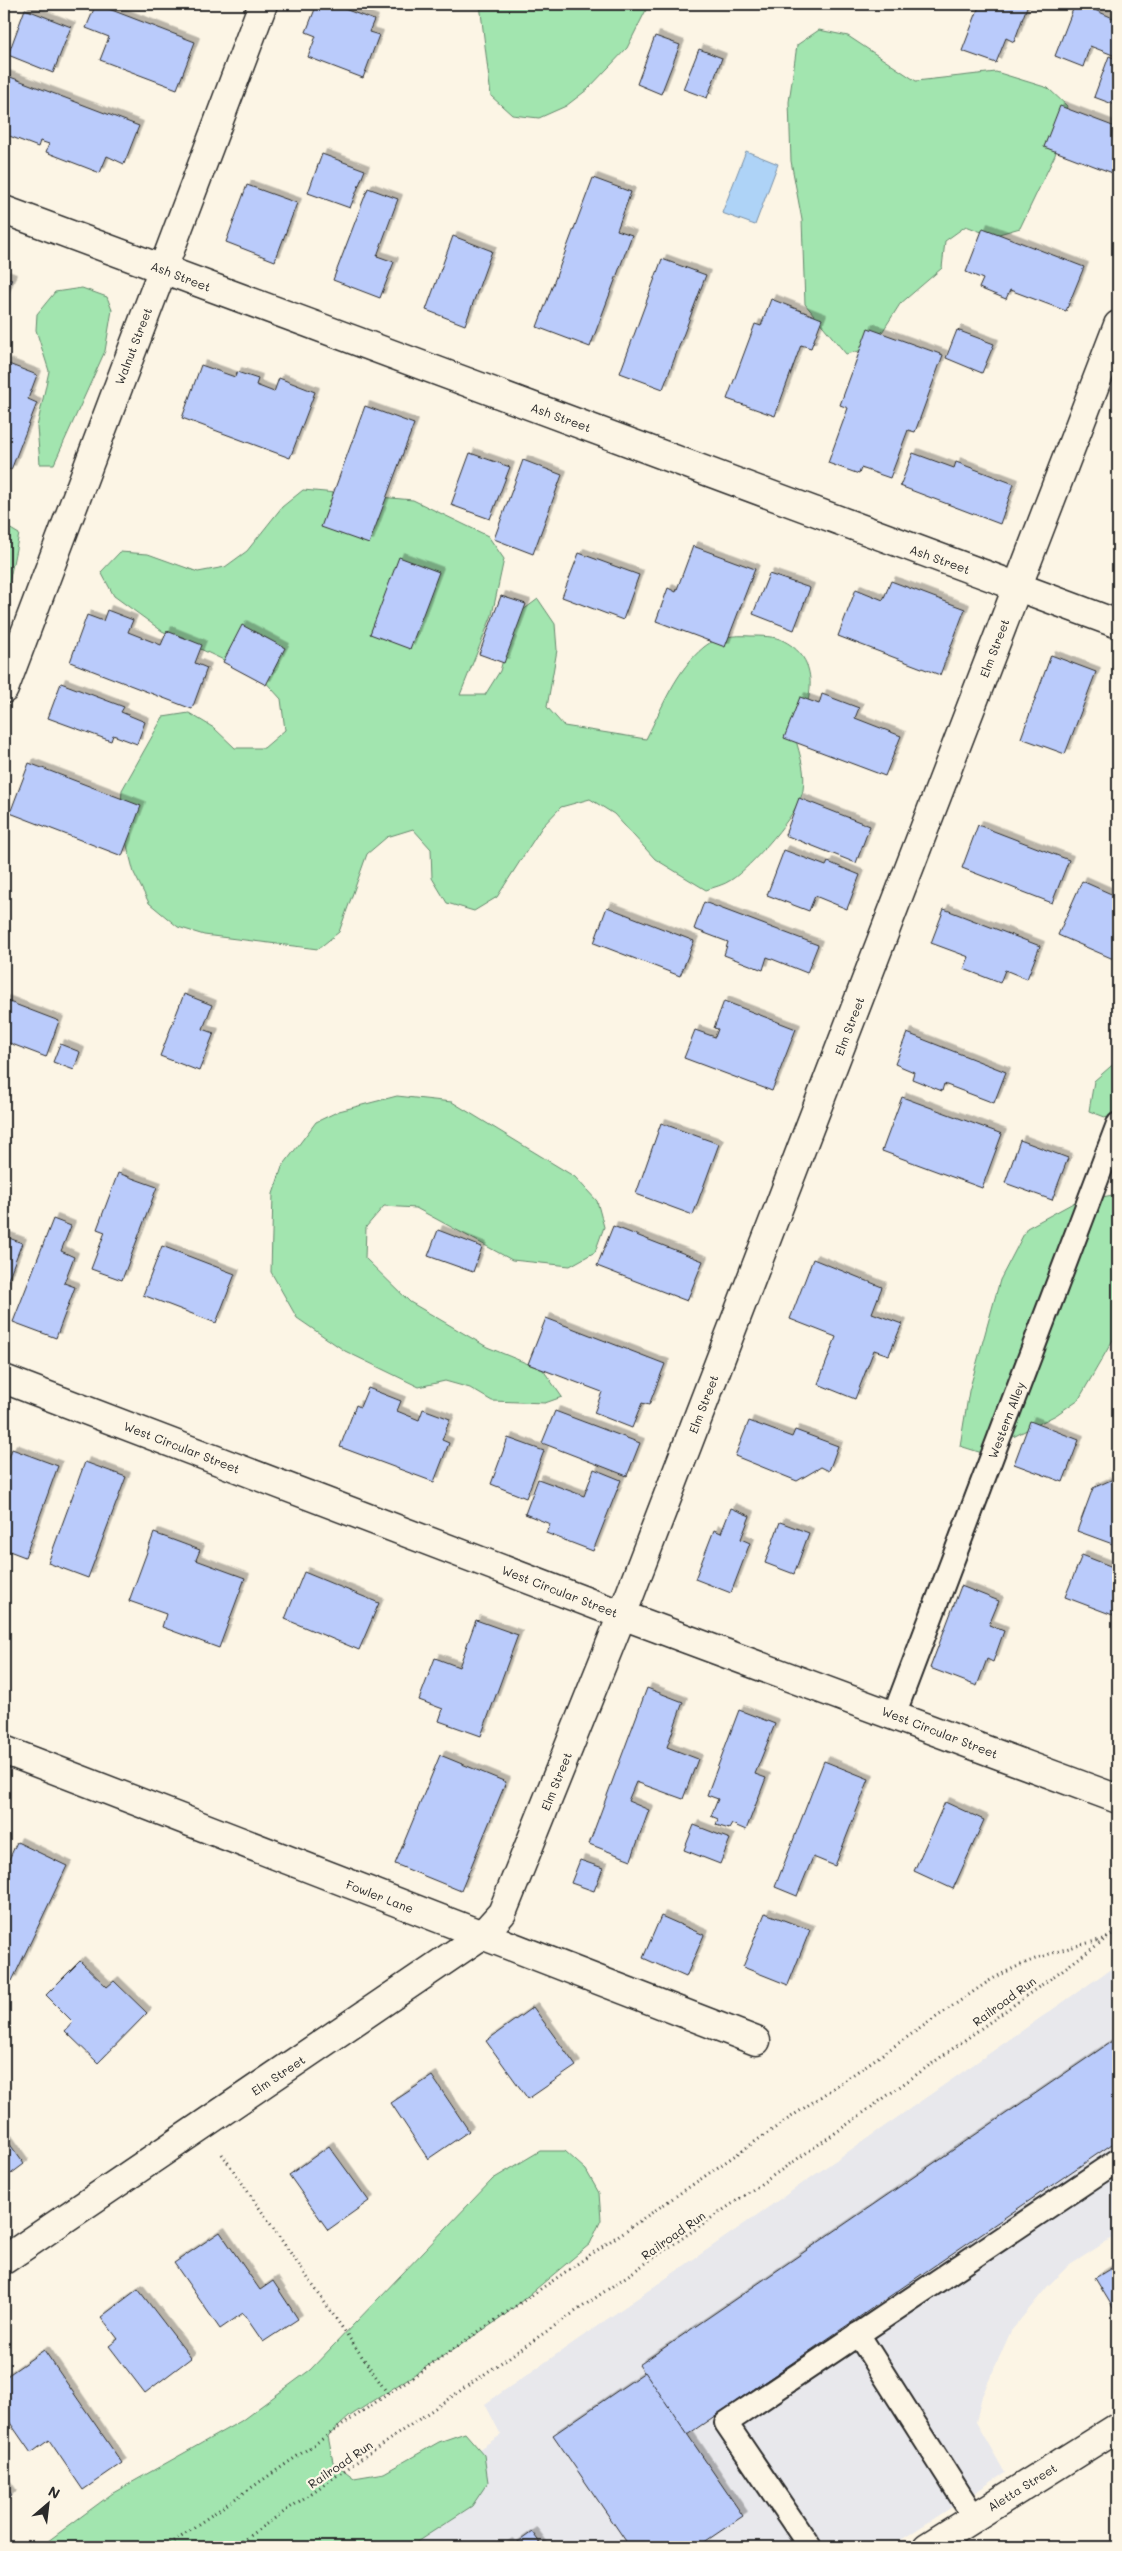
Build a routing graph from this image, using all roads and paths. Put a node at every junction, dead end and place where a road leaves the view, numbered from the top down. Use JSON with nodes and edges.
{"nodes":[{"id":1,"x":263,"y":4,"type":"edge"},
{"id":2,"x":4,"y":210,"type":"edge"},
{"id":3,"x":162,"y":269,"type":"junction"},
{"id":4,"x":1118,"y":325,"type":"edge"},
{"id":5,"x":1018,"y":588,"type":"junction"},
{"id":6,"x":1118,"y":624,"type":"edge"},
{"id":7,"x":4,"y":687,"type":"edge"},
{"id":8,"x":1118,"y":1124,"type":"edge"},
{"id":9,"x":4,"y":1379,"type":"edge"},
{"id":10,"x":622,"y":1615,"type":"junction"},
{"id":11,"x":894,"y":1715,"type":"junction"},
{"id":12,"x":4,"y":1750,"type":"edge"},
{"id":13,"x":1118,"y":1799,"type":"edge"},
{"id":14,"x":1118,"y":1930,"type":"edge"},
{"id":15,"x":482,"y":1935,"type":"junction"},
{"id":16,"x":1107,"y":1938,"type":"junction"},
{"id":17,"x":756,"y":2041,"type":"dead end"},
{"id":18,"x":218,"y":2147,"type":"dead end"},
{"id":19,"x":1118,"y":2160,"type":"edge"},
{"id":20,"x":4,"y":2260,"type":"edge"},
{"id":21,"x":858,"y":2334,"type":"junction"},
{"id":22,"x":388,"y":2394,"type":"junction"},
{"id":23,"x":1118,"y":2427,"type":"edge"},
{"id":24,"x":974,"y":2517,"type":"junction"},
{"id":25,"x":165,"y":2547,"type":"edge"},
{"id":26,"x":233,"y":2547,"type":"edge"},
{"id":27,"x":810,"y":2547,"type":"edge"},
{"id":28,"x":927,"y":2547,"type":"edge"}],
"edges":[{"from":1,"to":3,"type":"street","name":"Walnut Street"},
{"from":2,"to":3,"type":"street","name":"Ash Street"},
{"from":3,"to":5,"type":"street","name":"Ash Street"},
{"from":3,"to":7,"type":"street","name":"Walnut Street"},
{"from":4,"to":5,"type":"street","name":"Elm Street"},
{"from":5,"to":6,"type":"street","name":"Ash Street"},
{"from":5,"to":10,"type":"street","name":"Elm Street"},
{"from":8,"to":11,"type":"lane","name":"Western Alley"},
{"from":9,"to":10,"type":"street","name":"West Circular Street"},
{"from":10,"to":11,"type":"street","name":"West Circular Street"},
{"from":10,"to":15,"type":"street","name":"Elm Street"},
{"from":11,"to":13,"type":"street","name":"West Circular Street"},
{"from":12,"to":15,"type":"street","name":"Fowler Lane"},
{"from":14,"to":16,"type":"path","name":"Railroad Run"},
{"from":15,"to":17,"type":"street","name":"Fowler Lane"},
{"from":15,"to":20,"type":"street","name":"Elm Street"},
{"from":16,"to":22,"type":"path"},
{"from":16,"to":26,"type":"path","name":"Railroad Run"},
{"from":18,"to":22,"type":"path"},
{"from":19,"to":21,"type":"lane"},
{"from":21,"to":24,"type":"lane"},
{"from":21,"to":27,"type":"lane"},
{"from":22,"to":25,"type":"path"},
{"from":23,"to":24,"type":"street","name":"Aletta Street"},
{"from":24,"to":28,"type":"street","name":"Aletta Street"}]}
